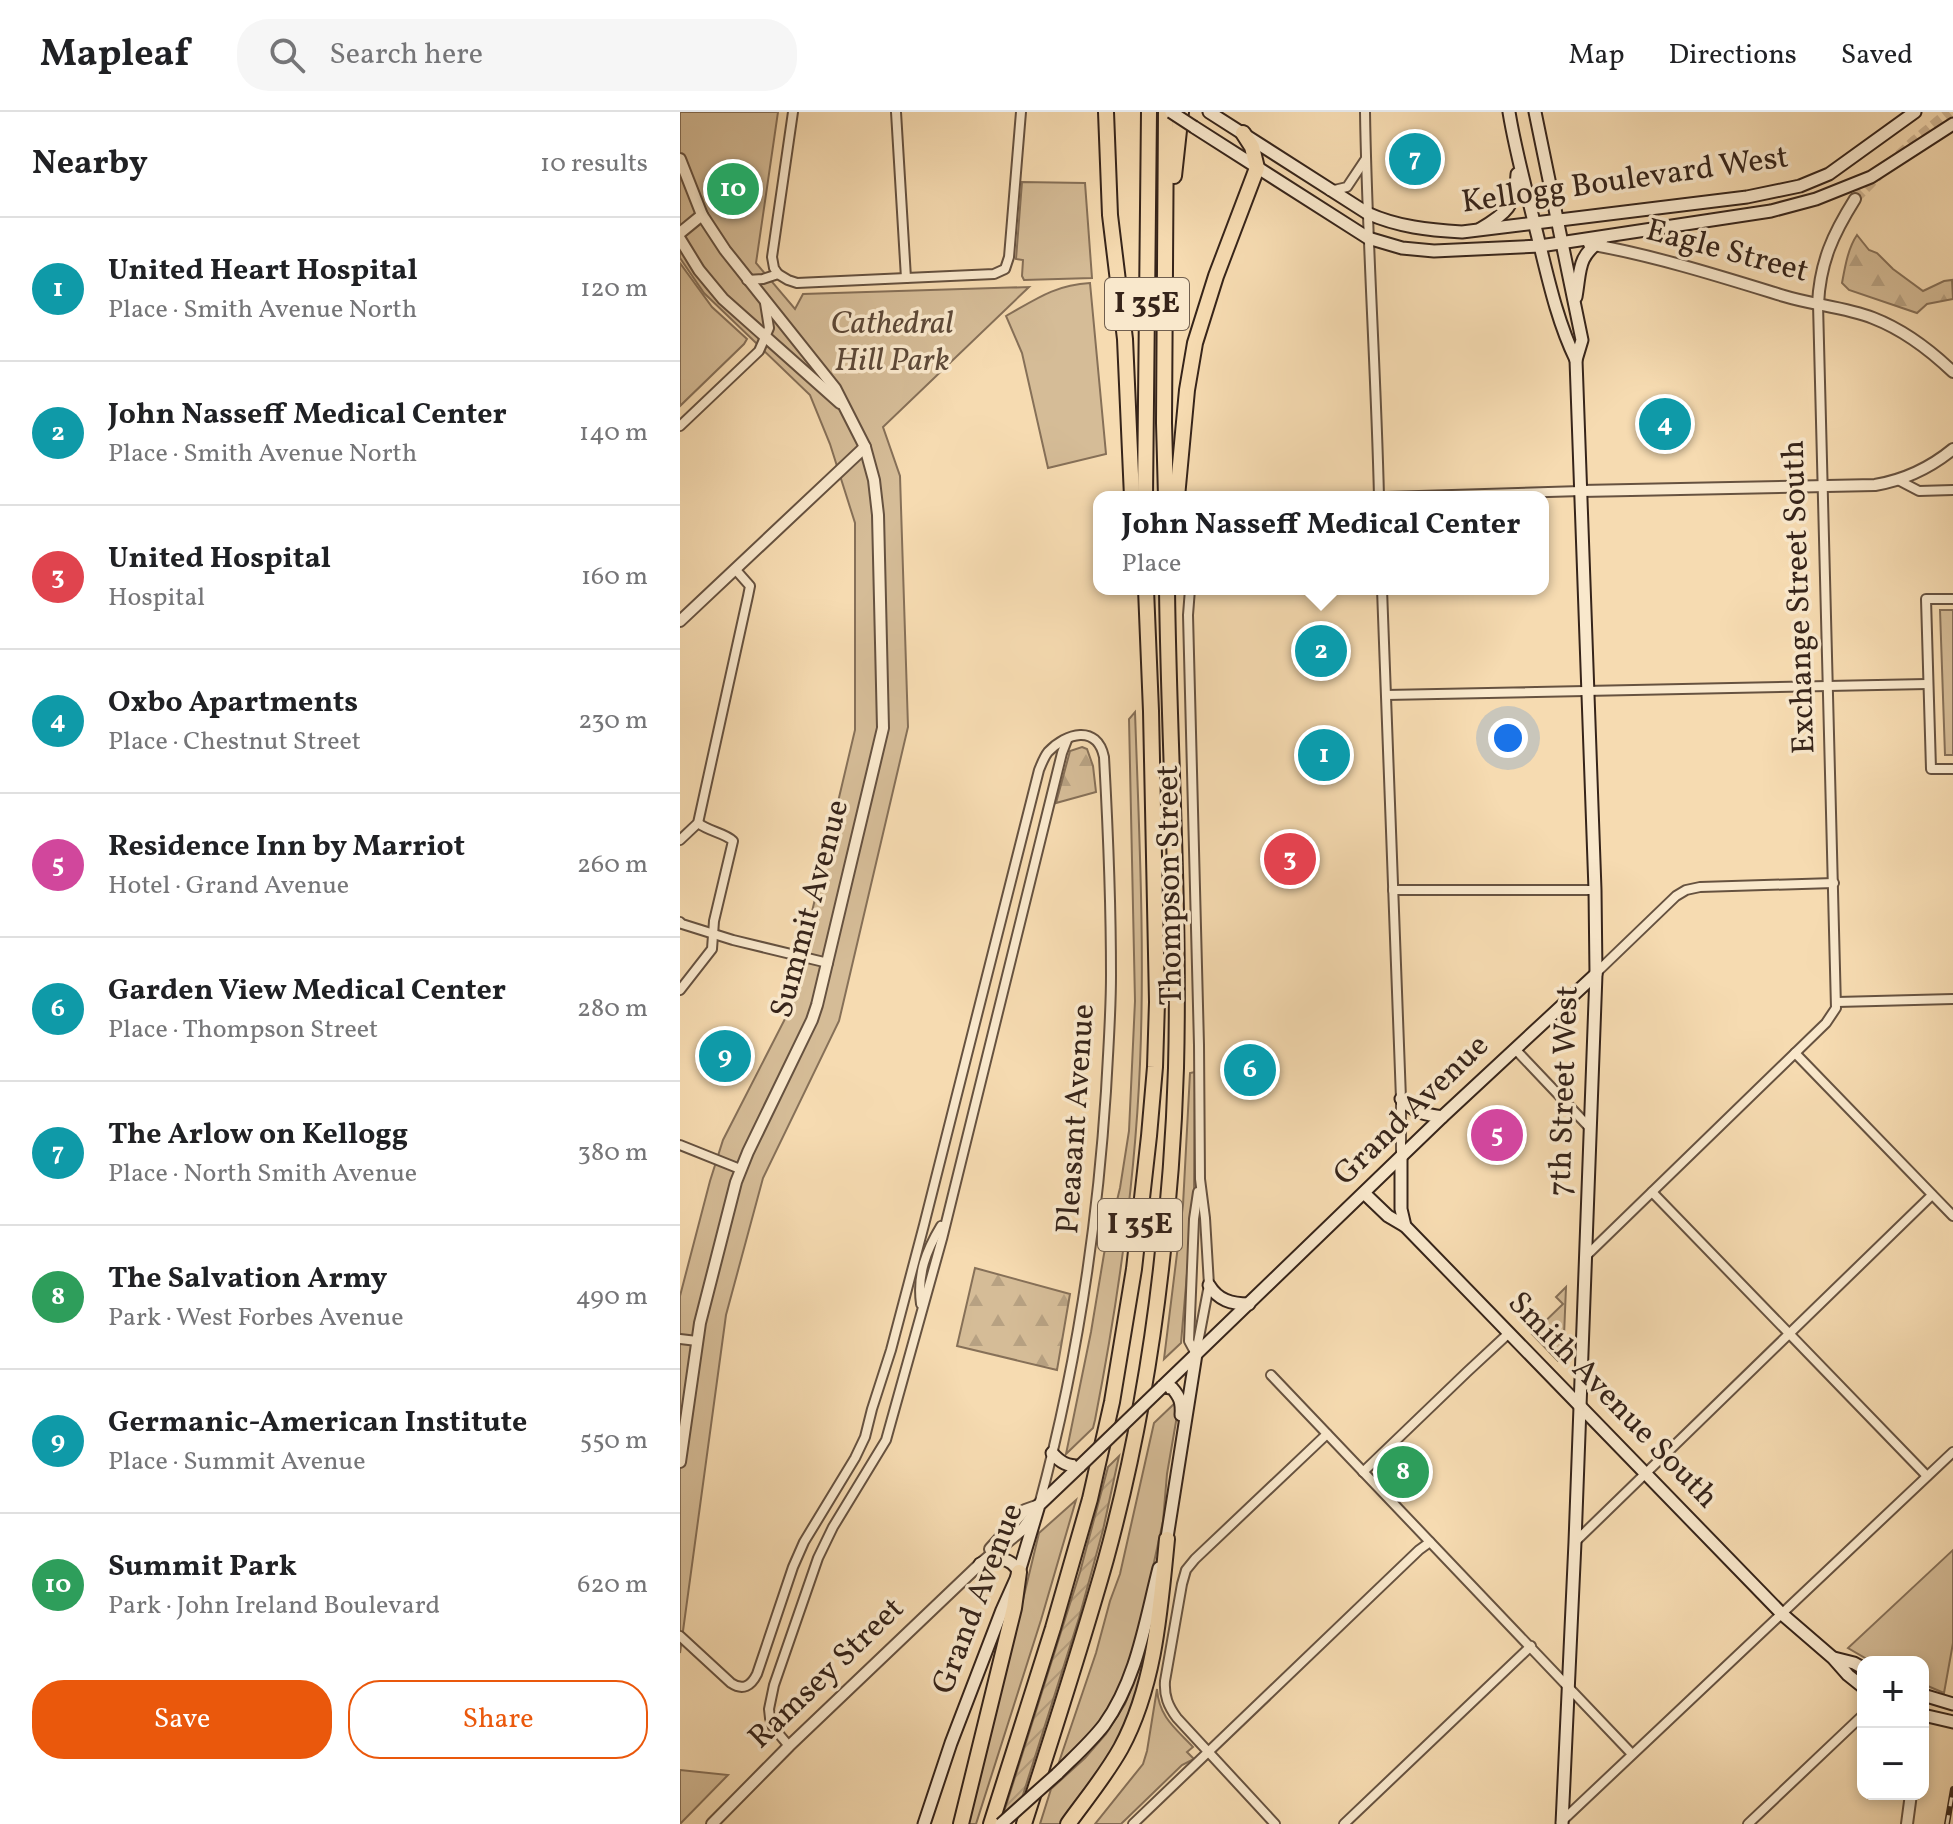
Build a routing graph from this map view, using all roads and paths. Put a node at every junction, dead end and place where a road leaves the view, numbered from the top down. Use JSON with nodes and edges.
{"nodes":[{"id":1,"x":793,"y":112,"type":"edge"},
{"id":2,"x":896,"y":112,"type":"edge"},
{"id":3,"x":1021,"y":112,"type":"edge"},
{"id":4,"x":1106,"y":112,"type":"edge"},
{"id":5,"x":1149,"y":112,"type":"edge"},
{"id":6,"x":1168,"y":112,"type":"edge"},
{"id":7,"x":1181,"y":112,"type":"edge"},
{"id":8,"x":1209,"y":112,"type":"edge"},
{"id":9,"x":1365,"y":112,"type":"edge"},
{"id":10,"x":1509,"y":112,"type":"edge"},
{"id":11,"x":1535,"y":112,"type":"edge"},
{"id":12,"x":1915,"y":112,"type":"edge"},
{"id":13,"x":1953,"y":124,"type":"edge"},
{"id":14,"x":1243,"y":133,"type":"junction"},
{"id":15,"x":680,"y":159,"type":"edge"},
{"id":16,"x":1366,"y":159,"type":"junction"},
{"id":17,"x":1518,"y":160,"type":"junction"},
{"id":18,"x":1257,"y":168,"type":"junction"},
{"id":19,"x":1330,"y":191,"type":"junction"},
{"id":20,"x":1855,"y":199,"type":"tunnel mouth"},
{"id":21,"x":1367,"y":213,"type":"junction"},
{"id":22,"x":702,"y":215,"type":"junction"},
{"id":23,"x":1556,"y":220,"type":"junction"},
{"id":24,"x":1535,"y":223,"type":"junction"},
{"id":25,"x":1476,"y":231,"type":"junction"},
{"id":26,"x":680,"y":236,"type":"edge"},
{"id":27,"x":1606,"y":237,"type":"junction"},
{"id":28,"x":1368,"y":238,"type":"junction"},
{"id":29,"x":1575,"y":241,"type":"junction"},
{"id":30,"x":1561,"y":243,"type":"junction"},
{"id":31,"x":1595,"y":245,"type":"junction"},
{"id":32,"x":1540,"y":246,"type":"junction"},
{"id":33,"x":1166,"y":248,"type":"junction"},
{"id":34,"x":778,"y":274,"type":"junction"},
{"id":35,"x":906,"y":278,"type":"junction"},
{"id":36,"x":747,"y":280,"type":"junction"},
{"id":37,"x":765,"y":303,"type":"junction"},
{"id":38,"x":1818,"y":304,"type":"junction"},
{"id":39,"x":1575,"y":305,"type":"junction"},
{"id":40,"x":766,"y":339,"type":"junction"},
{"id":41,"x":1576,"y":360,"type":"junction"},
{"id":42,"x":1953,"y":372,"type":"edge"},
{"id":43,"x":842,"y":404,"type":"junction"},
{"id":44,"x":680,"y":426,"type":"edge"},
{"id":45,"x":865,"y":447,"type":"junction"},
{"id":46,"x":1953,"y":449,"type":"edge"},
{"id":47,"x":1898,"y":480,"type":"junction"},
{"id":48,"x":1822,"y":487,"type":"junction"},
{"id":49,"x":1953,"y":490,"type":"edge"},
{"id":50,"x":1132,"y":491,"type":"edge"},
{"id":51,"x":1145,"y":491,"type":"edge"},
{"id":52,"x":1166,"y":491,"type":"edge"},
{"id":53,"x":1178,"y":491,"type":"edge"},
{"id":54,"x":1379,"y":491,"type":"edge"},
{"id":55,"x":1581,"y":491,"type":"junction"},
{"id":56,"x":1549,"y":492,"type":"edge"},
{"id":57,"x":735,"y":569,"type":"junction"},
{"id":58,"x":1145,"y":595,"type":"edge"},
{"id":59,"x":1167,"y":595,"type":"edge"},
{"id":60,"x":1190,"y":595,"type":"edge"},
{"id":61,"x":1382,"y":595,"type":"edge"},
{"id":62,"x":1953,"y":599,"type":"edge"},
{"id":63,"x":680,"y":621,"type":"edge"},
{"id":64,"x":1927,"y":684,"type":"junction"},
{"id":65,"x":1827,"y":686,"type":"junction"},
{"id":66,"x":1588,"y":692,"type":"junction"},
{"id":67,"x":1386,"y":695,"type":"junction"},
{"id":68,"x":1067,"y":739,"type":"junction"},
{"id":69,"x":1953,"y":769,"type":"edge"},
{"id":70,"x":698,"y":823,"type":"junction"},
{"id":71,"x":680,"y":840,"type":"edge"},
{"id":72,"x":1834,"y":883,"type":"junction"},
{"id":73,"x":1393,"y":890,"type":"junction"},
{"id":74,"x":1595,"y":890,"type":"junction"},
{"id":75,"x":680,"y":922,"type":"edge"},
{"id":76,"x":712,"y":933,"type":"junction"},
{"id":77,"x":828,"y":963,"type":"junction"},
{"id":78,"x":1596,"y":974,"type":"junction"},
{"id":79,"x":680,"y":990,"type":"edge"},
{"id":80,"x":1953,"y":999,"type":"edge"},
{"id":81,"x":1837,"y":1002,"type":"junction"},
{"id":82,"x":1515,"y":1049,"type":"junction"},
{"id":83,"x":1795,"y":1053,"type":"junction"},
{"id":84,"x":1401,"y":1099,"type":"junction"},
{"id":85,"x":1442,"y":1117,"type":"junction"},
{"id":86,"x":1589,"y":1127,"type":"junction"},
{"id":87,"x":680,"y":1145,"type":"edge"},
{"id":88,"x":1401,"y":1157,"type":"junction"},
{"id":89,"x":740,"y":1169,"type":"junction"},
{"id":90,"x":1200,"y":1179,"type":"junction"},
{"id":91,"x":1652,"y":1192,"type":"junction"},
{"id":92,"x":1364,"y":1193,"type":"junction"},
{"id":93,"x":1932,"y":1195,"type":"junction"},
{"id":94,"x":1953,"y":1216,"type":"edge"},
{"id":95,"x":945,"y":1220,"type":"junction"},
{"id":96,"x":1405,"y":1226,"type":"junction"},
{"id":97,"x":1584,"y":1258,"type":"junction"},
{"id":98,"x":918,"y":1263,"type":"junction"},
{"id":99,"x":1209,"y":1285,"type":"junction"},
{"id":100,"x":1249,"y":1304,"type":"junction"},
{"id":101,"x":921,"y":1309,"type":"junction"},
{"id":102,"x":1509,"y":1333,"type":"junction"},
{"id":103,"x":1789,"y":1334,"type":"junction"},
{"id":104,"x":680,"y":1339,"type":"edge"},
{"id":105,"x":697,"y":1341,"type":"junction"},
{"id":106,"x":1196,"y":1354,"type":"junction"},
{"id":107,"x":1271,"y":1375,"type":"dead end"},
{"id":108,"x":1162,"y":1387,"type":"junction"},
{"id":109,"x":1579,"y":1404,"type":"junction"},
{"id":110,"x":1327,"y":1434,"type":"junction"},
{"id":111,"x":1180,"y":1452,"type":"junction"},
{"id":112,"x":1953,"y":1452,"type":"edge"},
{"id":113,"x":1052,"y":1453,"type":"junction"},
{"id":114,"x":680,"y":1462,"type":"edge"},
{"id":115,"x":1080,"y":1466,"type":"junction"},
{"id":116,"x":1363,"y":1472,"type":"junction"},
{"id":117,"x":1645,"y":1474,"type":"junction"},
{"id":118,"x":1927,"y":1476,"type":"junction"},
{"id":119,"x":1039,"y":1505,"type":"junction"},
{"id":120,"x":1167,"y":1539,"type":"junction"},
{"id":121,"x":1430,"y":1542,"type":"junction"},
{"id":122,"x":1575,"y":1542,"type":"junction"},
{"id":123,"x":980,"y":1564,"type":"junction"},
{"id":124,"x":1019,"y":1572,"type":"junction"},
{"id":125,"x":1782,"y":1614,"type":"junction"},
{"id":126,"x":680,"y":1636,"type":"edge"},
{"id":127,"x":1531,"y":1646,"type":"junction"},
{"id":128,"x":1833,"y":1658,"type":"junction"},
{"id":129,"x":1857,"y":1665,"type":"edge"},
{"id":130,"x":1857,"y":1682,"type":"edge"},
{"id":131,"x":1568,"y":1688,"type":"junction"},
{"id":132,"x":1929,"y":1697,"type":"edge"},
{"id":133,"x":1949,"y":1703,"type":"edge"},
{"id":134,"x":1857,"y":1721,"type":"edge"},
{"id":135,"x":789,"y":1746,"type":"junction"},
{"id":136,"x":1208,"y":1751,"type":"junction"},
{"id":137,"x":1632,"y":1754,"type":"junction"},
{"id":138,"x":1910,"y":1800,"type":"edge"},
{"id":139,"x":1561,"y":1823,"type":"edge"},
{"id":140,"x":712,"y":1824,"type":"edge"},
{"id":141,"x":924,"y":1824,"type":"edge"},
{"id":142,"x":961,"y":1824,"type":"edge"},
{"id":143,"x":991,"y":1824,"type":"edge"},
{"id":144,"x":1001,"y":1824,"type":"edge"},
{"id":145,"x":1024,"y":1824,"type":"edge"},
{"id":146,"x":1068,"y":1824,"type":"edge"},
{"id":147,"x":1133,"y":1824,"type":"edge"},
{"id":148,"x":1275,"y":1824,"type":"edge"},
{"id":149,"x":1344,"y":1824,"type":"edge"},
{"id":150,"x":1748,"y":1824,"type":"edge"},
{"id":151,"x":1907,"y":1824,"type":"edge"}],
"edges":[{"from":1,"to":34,"type":"street"},
{"from":2,"to":35,"type":"street"},
{"from":3,"to":35,"type":"street"},
{"from":4,"to":50,"type":"highway"},
{"from":5,"to":51,"type":"highway","number":"I 35E"},
{"from":6,"to":18,"type":"main road","name":"Kellogg Boulevard West","bridge":true},
{"from":6,"to":33,"type":"highway","number":"I 35E"},
{"from":7,"to":33,"type":"highway"},
{"from":8,"to":14,"type":"main road","name":"Kellogg Boulevard West"},
{"from":9,"to":16,"type":"street"},
{"from":10,"to":17,"type":"main road","name":"7th Street West"},
{"from":11,"to":23,"type":"main road","name":"7th Street West"},
{"from":12,"to":23,"type":"main road","name":"Kellogg Boulevard West"},
{"from":13,"to":27,"type":"main road","name":"Kellogg Boulevard West"},
{"from":14,"to":18,"type":"highway"},
{"from":14,"to":19,"type":"main road","name":"Kellogg Boulevard West"},
{"from":15,"to":22,"type":"street","name":"Summit Avenue"},
{"from":16,"to":19,"type":"street"},
{"from":16,"to":21,"type":"street"},
{"from":17,"to":24,"type":"main road","name":"7th Street West"},
{"from":17,"to":25,"type":"main road"},
{"from":18,"to":28,"type":"main road","name":"Kellogg Boulevard West"},
{"from":18,"to":53,"type":"highway"},
{"from":19,"to":21,"type":"main road","name":"Kellogg Boulevard West"},
{"from":20,"to":38,"type":"street","name":"Exchange Street South"},
{"from":21,"to":25,"type":"main road","name":"Kellogg Boulevard West"},
{"from":21,"to":28,"type":"street"},
{"from":22,"to":26,"type":"street"},
{"from":22,"to":36,"type":"street","name":"Summit Avenue"},
{"from":23,"to":24,"type":"main road","name":"Kellogg Boulevard West"},
{"from":23,"to":30,"type":"main road","name":"7th Street West"},
{"from":24,"to":25,"type":"main road","name":"Kellogg Boulevard West"},
{"from":24,"to":32,"type":"main road","name":"7th Street West"},
{"from":26,"to":40,"type":"street"},
{"from":27,"to":29,"type":"main road","name":"Kellogg Boulevard West"},
{"from":27,"to":31,"type":"main road"},
{"from":28,"to":32,"type":"main road","name":"Kellogg Boulevard West"},
{"from":28,"to":54,"type":"street"},
{"from":29,"to":30,"type":"main road","name":"Kellogg Boulevard West"},
{"from":29,"to":31,"type":"street","name":"Eagle Street"},
{"from":30,"to":32,"type":"main road","name":"Kellogg Boulevard West"},
{"from":30,"to":39,"type":"main road","name":"7th Street West"},
{"from":31,"to":38,"type":"street","name":"Eagle Street"},
{"from":31,"to":39,"type":"main road"},
{"from":32,"to":41,"type":"main road","name":"7th Street West"},
{"from":33,"to":52,"type":"highway","number":"I 35E"},
{"from":34,"to":35,"type":"street"},
{"from":34,"to":36,"type":"street"},
{"from":36,"to":37,"type":"street","name":"Summit Avenue"},
{"from":37,"to":40,"type":"street"},
{"from":37,"to":43,"type":"street","name":"Summit Avenue"},
{"from":38,"to":42,"type":"street","name":"Eagle Street"},
{"from":38,"to":48,"type":"street","name":"Exchange Street South"},
{"from":39,"to":41,"type":"main road","name":"7th Street West"},
{"from":40,"to":43,"type":"street"},
{"from":40,"to":44,"type":"street"},
{"from":41,"to":55,"type":"main road","name":"7th Street West"},
{"from":43,"to":45,"type":"street","name":"Summit Avenue"},
{"from":45,"to":57,"type":"street"},
{"from":45,"to":77,"type":"street","name":"Summit Avenue"},
{"from":46,"to":47,"type":"street"},
{"from":47,"to":48,"type":"street"},
{"from":47,"to":49,"type":"street"},
{"from":48,"to":55,"type":"street"},
{"from":48,"to":65,"type":"street","name":"Exchange Street South"},
{"from":55,"to":56,"type":"street"},
{"from":55,"to":66,"type":"main road","name":"7th Street West"},
{"from":57,"to":63,"type":"street"},
{"from":57,"to":70,"type":"street"},
{"from":58,"to":143,"type":"highway","number":"I 35E"},
{"from":59,"to":145,"type":"highway","number":"I 35E"},
{"from":60,"to":90,"type":"street","name":"Thompson Street"},
{"from":61,"to":67,"type":"street"},
{"from":62,"to":64,"type":"street"},
{"from":64,"to":65,"type":"street"},
{"from":64,"to":69,"type":"street"},
{"from":65,"to":66,"type":"street"},
{"from":65,"to":72,"type":"street","name":"Exchange Street South"},
{"from":66,"to":67,"type":"street"},
{"from":66,"to":74,"type":"main road","name":"7th Street West"},
{"from":67,"to":73,"type":"street"},
{"from":68,"to":95,"type":"street"},
{"from":68,"to":98,"type":"street"},
{"from":68,"to":113,"type":"street","name":"Pleasant Avenue"},
{"from":70,"to":71,"type":"street"},
{"from":70,"to":76,"type":"street"},
{"from":72,"to":78,"type":"street"},
{"from":72,"to":81,"type":"street","name":"Exchange Street South"},
{"from":73,"to":74,"type":"street"},
{"from":73,"to":84,"type":"street"},
{"from":74,"to":78,"type":"main road","name":"7th Street West"},
{"from":75,"to":76,"type":"street"},
{"from":76,"to":77,"type":"street"},
{"from":76,"to":79,"type":"street"},
{"from":77,"to":89,"type":"street","name":"Summit Avenue"},
{"from":78,"to":82,"type":"main road","name":"Grand Avenue"},
{"from":78,"to":86,"type":"main road","name":"7th Street West"},
{"from":80,"to":81,"type":"street"},
{"from":81,"to":83,"type":"street"},
{"from":82,"to":85,"type":"main road","name":"Grand Avenue"},
{"from":82,"to":86,"type":"street"},
{"from":83,"to":91,"type":"street"},
{"from":83,"to":93,"type":"street"},
{"from":84,"to":85,"type":"main road"},
{"from":84,"to":88,"type":"street"},
{"from":85,"to":88,"type":"main road","name":"Grand Avenue"},
{"from":86,"to":97,"type":"main road","name":"7th Street West"},
{"from":87,"to":89,"type":"street"},
{"from":88,"to":92,"type":"main road","name":"Grand Avenue"},
{"from":88,"to":96,"type":"main road"},
{"from":89,"to":105,"type":"street","name":"Summit Avenue"},
{"from":90,"to":99,"type":"street","name":"Thompson Street"},
{"from":90,"to":106,"type":"street","name":"Thompson Street"},
{"from":91,"to":97,"type":"street"},
{"from":91,"to":103,"type":"street"},
{"from":92,"to":96,"type":"main road","name":"Smith Avenue South"},
{"from":92,"to":100,"type":"main road","name":"Grand Avenue"},
{"from":93,"to":94,"type":"street"},
{"from":93,"to":103,"type":"street"},
{"from":95,"to":98,"type":"street"},
{"from":95,"to":101,"type":"street"},
{"from":96,"to":102,"type":"main road","name":"Smith Avenue South"},
{"from":97,"to":109,"type":"main road","name":"7th Street West"},
{"from":98,"to":101,"type":"street"},
{"from":98,"to":126,"type":"street"},
{"from":99,"to":100,"type":"main road"},
{"from":99,"to":106,"type":"street","name":"Thompson Street"},
{"from":100,"to":106,"type":"main road","name":"Grand Avenue"},
{"from":101,"to":135,"type":"street"},
{"from":102,"to":109,"type":"main road","name":"Smith Avenue South"},
{"from":102,"to":116,"type":"street"},
{"from":103,"to":117,"type":"street"},
{"from":103,"to":118,"type":"street"},
{"from":104,"to":105,"type":"street"},
{"from":105,"to":114,"type":"street","name":"Summit Avenue"},
{"from":106,"to":108,"type":"main road","name":"Grand Avenue"},
{"from":106,"to":111,"type":"main road"},
{"from":107,"to":110,"type":"street"},
{"from":108,"to":111,"type":"main road"},
{"from":108,"to":115,"type":"main road","name":"Grand Avenue","bridge":true},
{"from":109,"to":117,"type":"main road","name":"Smith Avenue South"},
{"from":109,"to":122,"type":"main road","name":"7th Street West"},
{"from":110,"to":116,"type":"street"},
{"from":110,"to":136,"type":"street"},
{"from":111,"to":120,"type":"main road"},
{"from":112,"to":118,"type":"street"},
{"from":113,"to":115,"type":"main road"},
{"from":113,"to":119,"type":"street","name":"Pleasant Avenue"},
{"from":115,"to":119,"type":"main road","name":"Grand Avenue"},
{"from":116,"to":121,"type":"street"},
{"from":117,"to":122,"type":"street"},
{"from":117,"to":125,"type":"main road","name":"Smith Avenue South"},
{"from":118,"to":125,"type":"street"},
{"from":119,"to":123,"type":"street","name":"Ramsey Street"},
{"from":119,"to":124,"type":"main road","name":"Grand Avenue"},
{"from":120,"to":144,"type":"main road","bridge":true},
{"from":120,"to":146,"type":"highway"},
{"from":121,"to":127,"type":"street"},
{"from":121,"to":136,"type":"street"},
{"from":122,"to":131,"type":"main road","name":"7th Street West"},
{"from":123,"to":124,"type":"main road"},
{"from":123,"to":135,"type":"street","name":"Ramsey Street"},
{"from":124,"to":141,"type":"main road","name":"Grand Avenue"},
{"from":124,"to":142,"type":"highway"},
{"from":125,"to":128,"type":"main road","name":"Smith Avenue South"},
{"from":125,"to":137,"type":"street"},
{"from":127,"to":131,"type":"street"},
{"from":127,"to":149,"type":"street"},
{"from":128,"to":129,"type":"main road","name":"Smith Avenue South"},
{"from":128,"to":130,"type":"main road","name":"Smith Avenue South"},
{"from":131,"to":137,"type":"street"},
{"from":131,"to":139,"type":"main road","name":"7th Street West"},
{"from":132,"to":133,"type":"main road"},
{"from":134,"to":150,"type":"street"},
{"from":135,"to":140,"type":"street","name":"Ramsey Street"},
{"from":136,"to":147,"type":"street"},
{"from":136,"to":148,"type":"street"},
{"from":137,"to":139,"type":"street"},
{"from":138,"to":151,"type":"street"}]}
